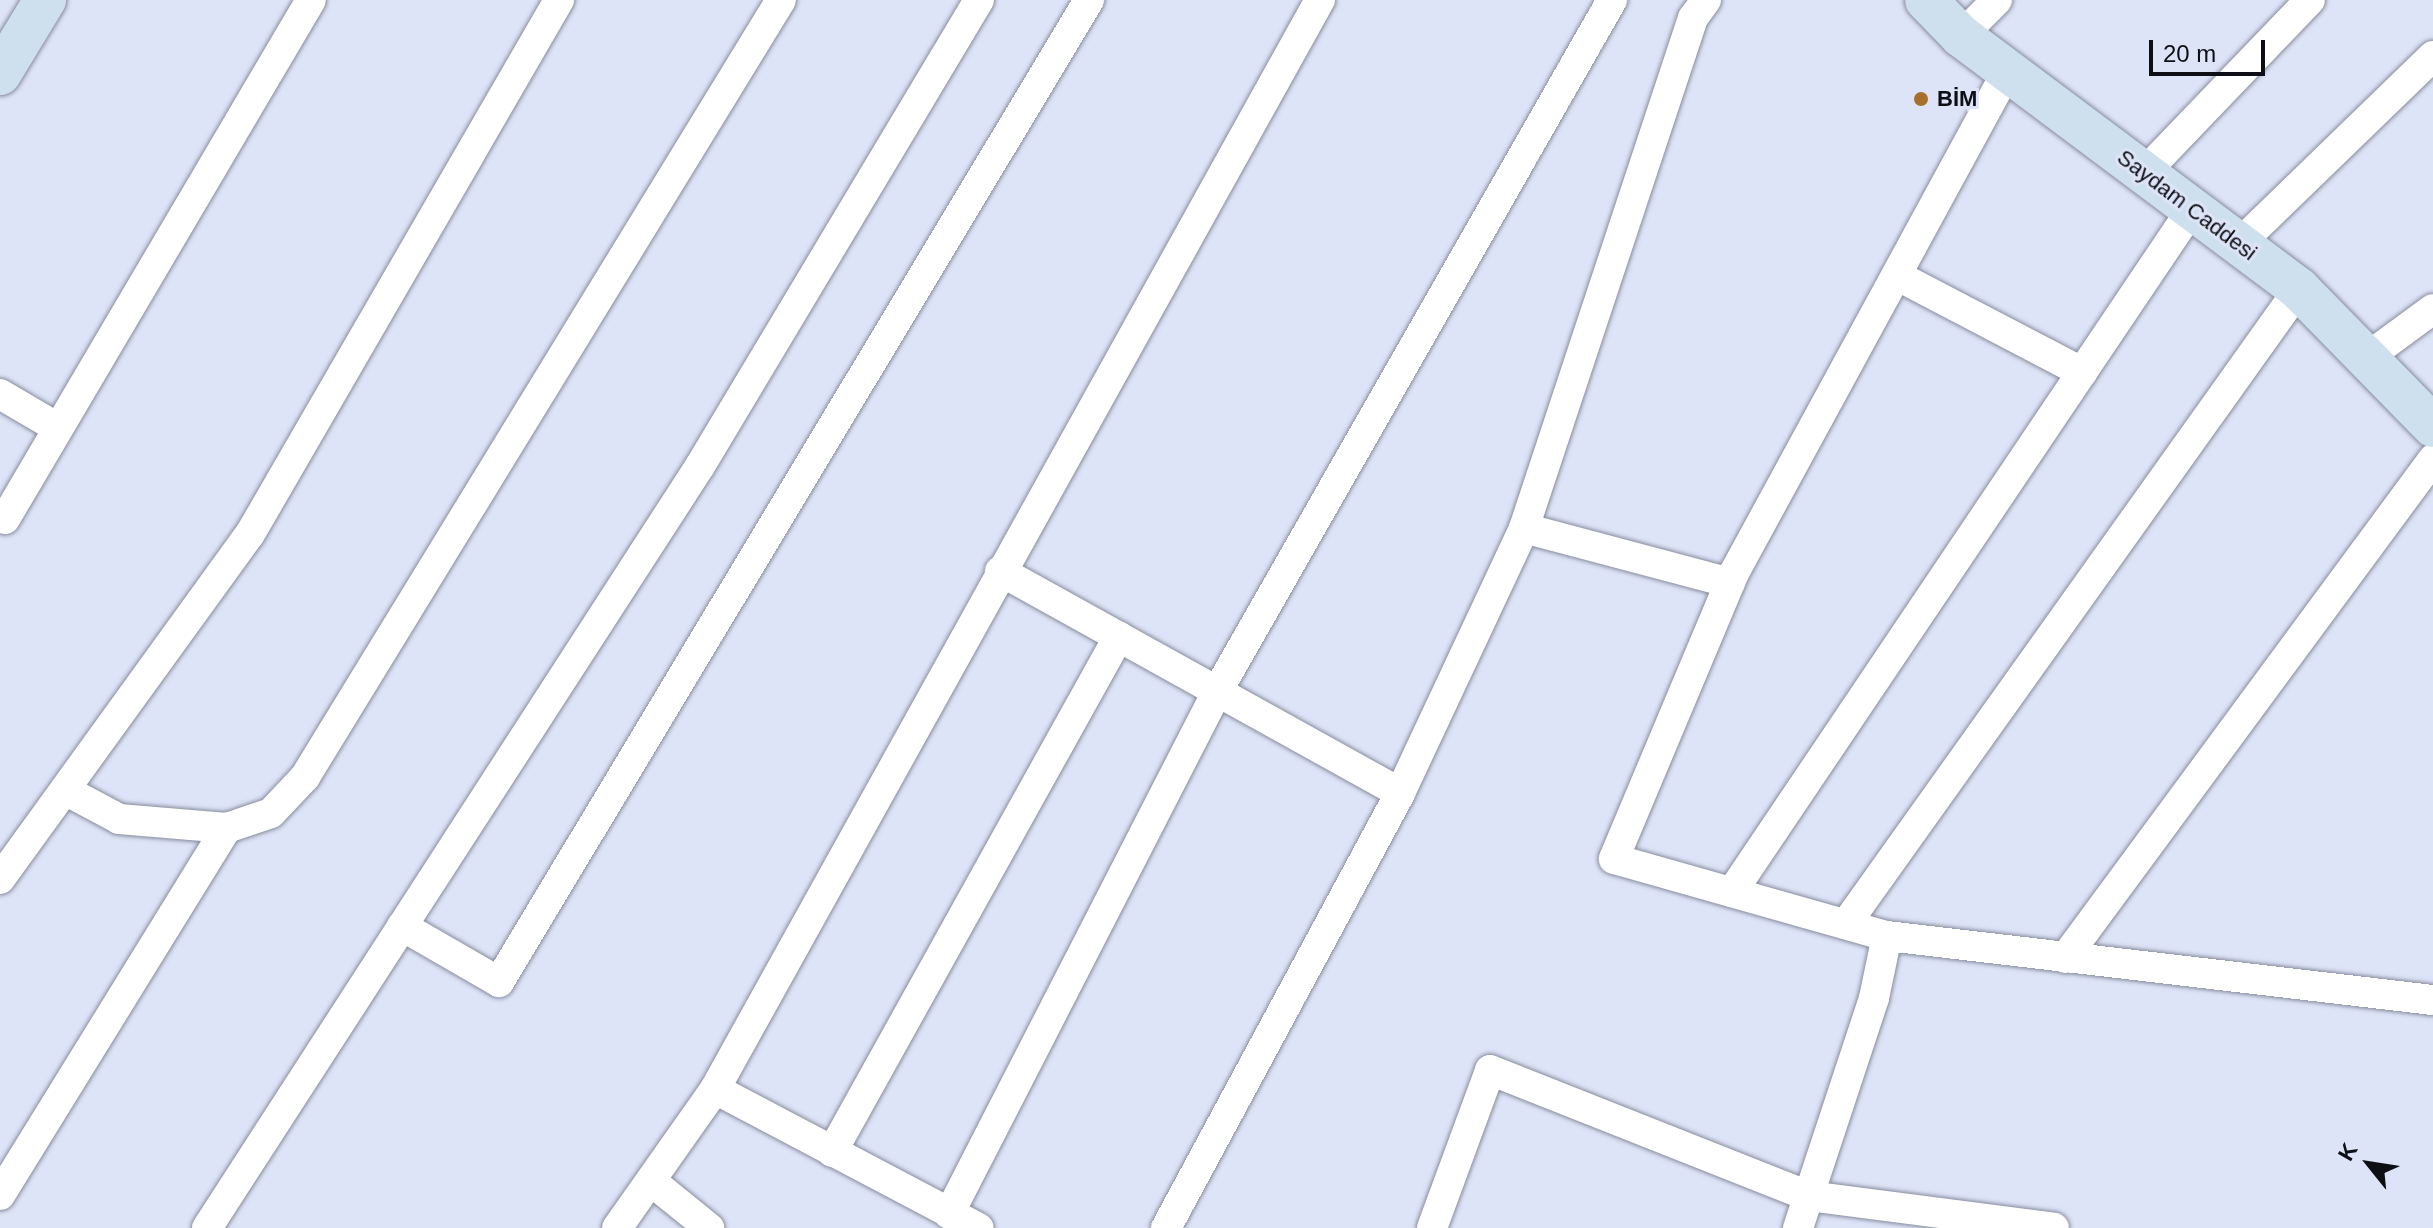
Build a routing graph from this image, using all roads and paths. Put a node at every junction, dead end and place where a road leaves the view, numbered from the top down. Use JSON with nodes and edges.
{"nodes":[{"id":1,"x":45,"y":0,"type":"edge"},
{"id":2,"x":311,"y":0,"type":"edge"},
{"id":3,"x":559,"y":0,"type":"edge"},
{"id":4,"x":781,"y":0,"type":"edge"},
{"id":5,"x":979,"y":0,"type":"edge"},
{"id":6,"x":1089,"y":0,"type":"edge"},
{"id":7,"x":1320,"y":0,"type":"edge"},
{"id":8,"x":1612,"y":0,"type":"edge"},
{"id":9,"x":1706,"y":0,"type":"edge"},
{"id":10,"x":1926,"y":0,"type":"edge"},
{"id":11,"x":1997,"y":0,"type":"edge"},
{"id":12,"x":2310,"y":0,"type":"edge"},
{"id":13,"x":1961,"y":36,"type":"junction"},
{"id":14,"x":2433,"y":56,"type":"edge"},
{"id":15,"x":2009,"y":68,"type":"junction"},
{"id":16,"x":0,"y":74,"type":"edge"},
{"id":17,"x":2143,"y":174,"type":"junction"},
{"id":18,"x":2190,"y":212,"type":"junction"},
{"id":19,"x":2239,"y":244,"type":"junction"},
{"id":20,"x":1898,"y":276,"type":"junction"},
{"id":21,"x":2299,"y":289,"type":"junction"},
{"id":22,"x":2433,"y":309,"type":"edge"},
{"id":23,"x":2369,"y":356,"type":"junction"},
{"id":24,"x":2082,"y":372,"type":"junction"},
{"id":25,"x":0,"y":394,"type":"edge"},
{"id":26,"x":2433,"y":426,"type":"edge"},
{"id":27,"x":58,"y":428,"type":"junction"},
{"id":28,"x":2433,"y":459,"type":"edge"},
{"id":29,"x":5,"y":519,"type":"dead end"},
{"id":30,"x":1524,"y":528,"type":"junction"},
{"id":31,"x":1000,"y":571,"type":"junction"},
{"id":32,"x":1730,"y":583,"type":"junction"},
{"id":33,"x":1119,"y":636,"type":"junction"},
{"id":34,"x":1218,"y":690,"type":"junction"},
{"id":35,"x":65,"y":790,"type":"junction"},
{"id":36,"x":1400,"y":793,"type":"junction"},
{"id":37,"x":227,"y":828,"type":"junction"},
{"id":38,"x":0,"y":879,"type":"edge"},
{"id":39,"x":1732,"y":892,"type":"junction"},
{"id":40,"x":1846,"y":924,"type":"junction"},
{"id":41,"x":402,"y":926,"type":"junction"},
{"id":42,"x":1887,"y":936,"type":"junction"},
{"id":43,"x":2065,"y":958,"type":"junction"},
{"id":44,"x":2433,"y":1000,"type":"edge"},
{"id":45,"x":715,"y":1089,"type":"junction"},
{"id":46,"x":832,"y":1152,"type":"junction"},
{"id":47,"x":651,"y":1181,"type":"junction"},
{"id":48,"x":0,"y":1195,"type":"edge"},
{"id":49,"x":1809,"y":1196,"type":"junction"},
{"id":50,"x":949,"y":1214,"type":"junction"},
{"id":51,"x":1989,"y":1224,"type":"edge"},
{"id":52,"x":207,"y":1228,"type":"edge"},
{"id":53,"x":617,"y":1228,"type":"edge"},
{"id":54,"x":709,"y":1228,"type":"edge"},
{"id":55,"x":979,"y":1228,"type":"edge"},
{"id":56,"x":1166,"y":1228,"type":"edge"},
{"id":57,"x":1432,"y":1228,"type":"edge"},
{"id":58,"x":1798,"y":1228,"type":"edge"},
{"id":59,"x":2054,"y":1228,"type":"edge"}],
"edges":[{"from":1,"to":16,"type":"main road"},
{"from":2,"to":27,"type":"street"},
{"from":3,"to":35,"type":"street"},
{"from":4,"to":37,"type":"street"},
{"from":5,"to":41,"type":"street"},
{"from":6,"to":41,"type":"street"},
{"from":7,"to":31,"type":"street"},
{"from":8,"to":34,"type":"street"},
{"from":9,"to":30,"type":"street"},
{"from":10,"to":13,"type":"main road","name":"Saydam Caddesi"},
{"from":11,"to":13,"type":"street"},
{"from":12,"to":17,"type":"street"},
{"from":13,"to":15,"type":"main road","name":"Saydam Caddesi"},
{"from":14,"to":19,"type":"street"},
{"from":15,"to":17,"type":"main road","name":"Saydam Caddesi"},
{"from":15,"to":20,"type":"street"},
{"from":17,"to":18,"type":"main road","name":"Saydam Caddesi"},
{"from":18,"to":19,"type":"main road","name":"Saydam Caddesi"},
{"from":18,"to":24,"type":"street"},
{"from":19,"to":21,"type":"main road","name":"Saydam Caddesi"},
{"from":20,"to":24,"type":"street"},
{"from":20,"to":32,"type":"street"},
{"from":21,"to":23,"type":"main road","name":"Saydam Caddesi"},
{"from":21,"to":40,"type":"street"},
{"from":22,"to":23,"type":"street"},
{"from":23,"to":26,"type":"main road","name":"Saydam Caddesi"},
{"from":24,"to":39,"type":"street"},
{"from":25,"to":27,"type":"street"},
{"from":27,"to":29,"type":"street"},
{"from":28,"to":43,"type":"street"},
{"from":30,"to":32,"type":"street"},
{"from":30,"to":36,"type":"street"},
{"from":31,"to":33,"type":"street"},
{"from":31,"to":45,"type":"street"},
{"from":32,"to":39,"type":"street"},
{"from":33,"to":34,"type":"street"},
{"from":33,"to":46,"type":"street"},
{"from":34,"to":36,"type":"street"},
{"from":34,"to":50,"type":"street"},
{"from":35,"to":37,"type":"street"},
{"from":35,"to":38,"type":"street"},
{"from":36,"to":56,"type":"street"},
{"from":37,"to":48,"type":"street"},
{"from":39,"to":40,"type":"street"},
{"from":40,"to":42,"type":"street"},
{"from":41,"to":52,"type":"street"},
{"from":42,"to":43,"type":"street"},
{"from":42,"to":49,"type":"street"},
{"from":43,"to":44,"type":"street"},
{"from":45,"to":46,"type":"street"},
{"from":45,"to":47,"type":"street"},
{"from":46,"to":50,"type":"street"},
{"from":47,"to":53,"type":"street"},
{"from":47,"to":54,"type":"street"},
{"from":49,"to":51,"type":"street"},
{"from":49,"to":57,"type":"street"},
{"from":49,"to":58,"type":"street"},
{"from":50,"to":55,"type":"street"},
{"from":51,"to":59,"type":"street"}]}
